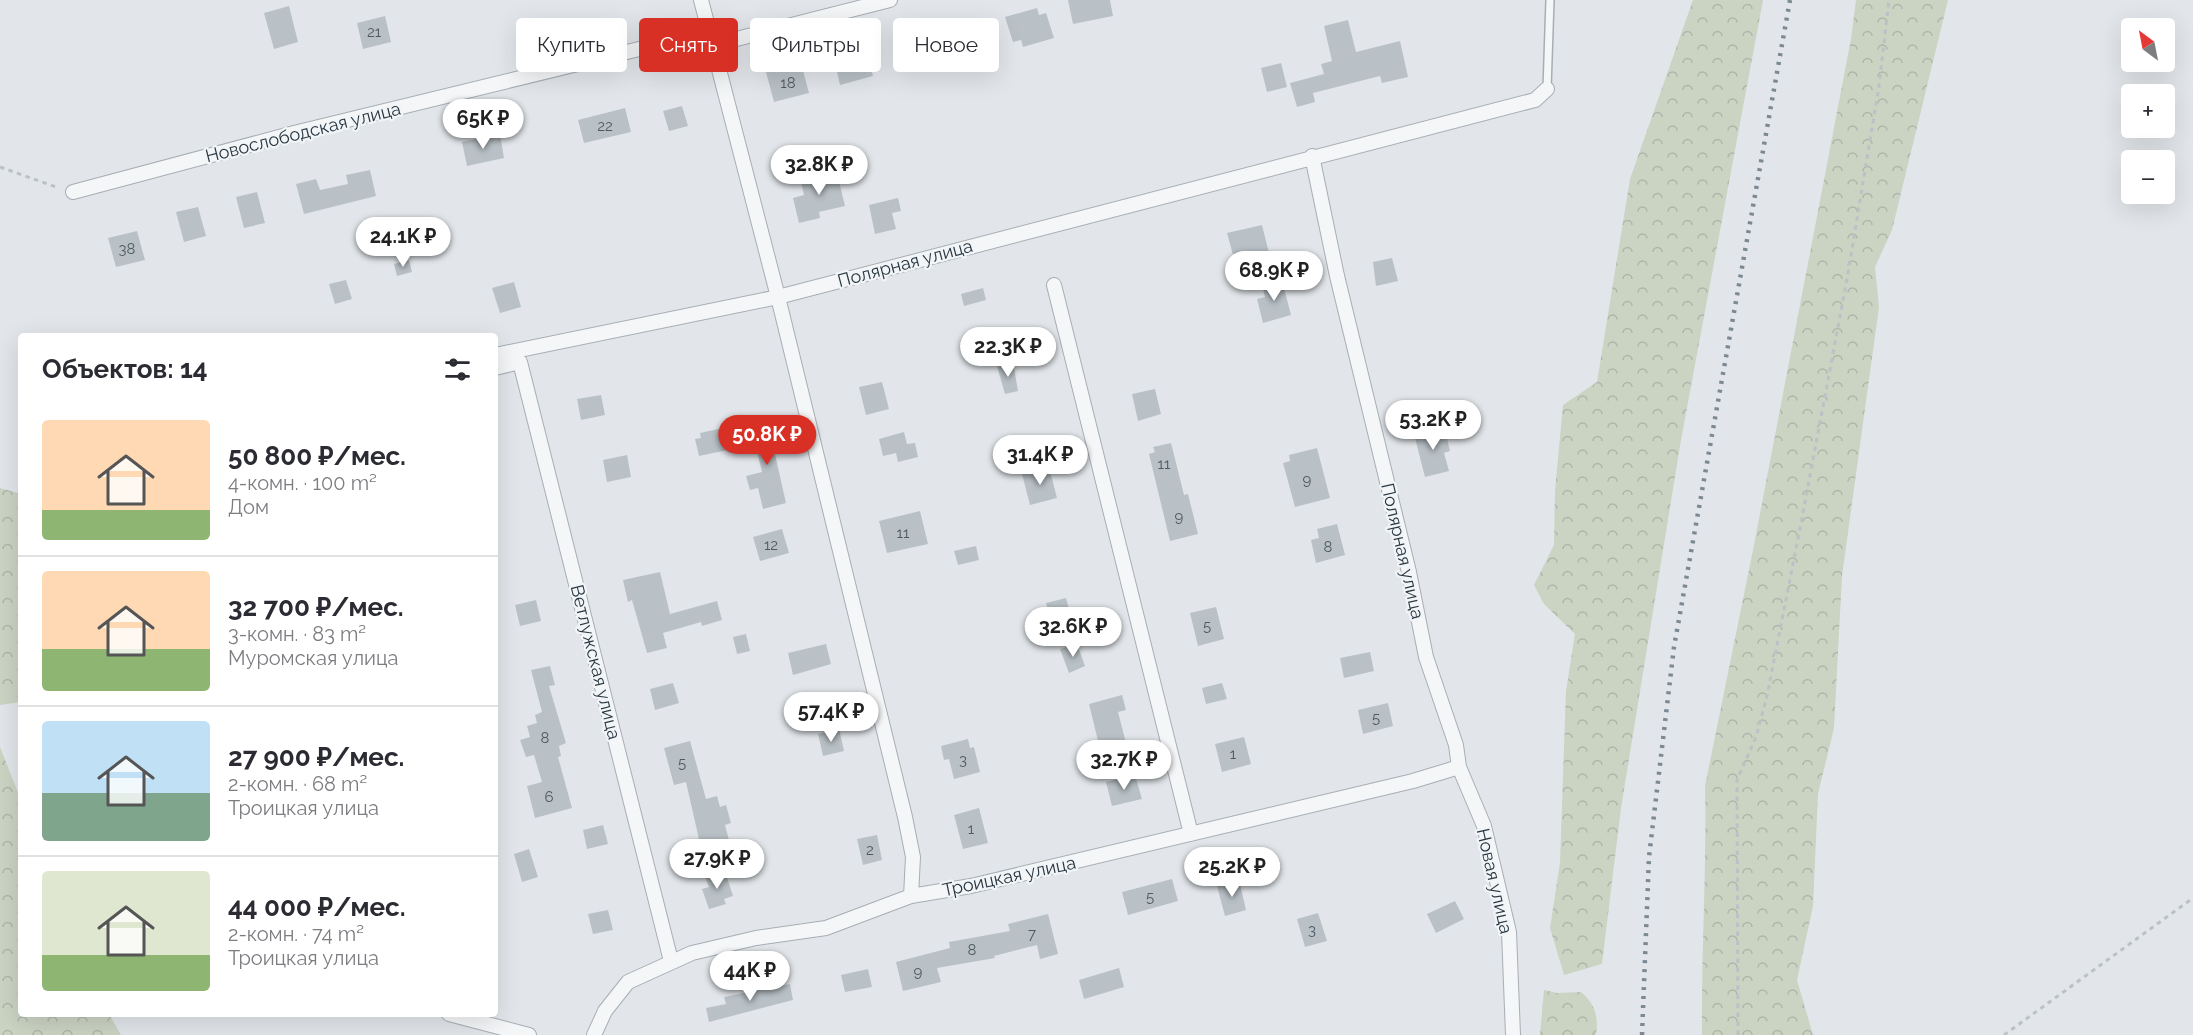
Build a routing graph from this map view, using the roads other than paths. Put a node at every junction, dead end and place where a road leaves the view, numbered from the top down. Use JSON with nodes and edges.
{"nodes":[{"id":1,"x":701,"y":0,"type":"edge"},
{"id":2,"x":890,"y":0,"type":"edge"},
{"id":3,"x":1550,"y":0,"type":"edge"},
{"id":4,"x":706,"y":18,"type":"edge"},
{"id":5,"x":738,"y":32,"type":"edge"},
{"id":6,"x":639,"y":54,"type":"edge"},
{"id":7,"x":720,"y":72,"type":"edge"},
{"id":8,"x":1547,"y":89,"type":"joint"},
{"id":9,"x":1312,"y":156,"type":"junction"},
{"id":10,"x":73,"y":192,"type":"road end"},
{"id":11,"x":1054,"y":285,"type":"dead end"},
{"id":12,"x":778,"y":297,"type":"junction"},
{"id":13,"x":498,"y":355,"type":"edge"},
{"id":14,"x":498,"y":367,"type":"edge"},
{"id":15,"x":1459,"y":767,"type":"junction"},
{"id":16,"x":1191,"y":834,"type":"junction"},
{"id":17,"x":911,"y":896,"type":"junction"},
{"id":18,"x":671,"y":961,"type":"junction"},
{"id":19,"x":460,"y":1017,"type":"edge"},
{"id":20,"x":529,"y":1035,"type":"edge"},
{"id":21,"x":594,"y":1035,"type":"edge"},
{"id":22,"x":1513,"y":1035,"type":"edge"}],
"edges":[{"from":1,"to":4,"type":"street"},
{"from":2,"to":5,"type":"street","name":"Новослободская улица"},
{"from":3,"to":8,"type":"lane"},
{"from":6,"to":10,"type":"street","name":"Новослободская улица"},
{"from":7,"to":12,"type":"street"},
{"from":8,"to":9,"type":"street","name":"Полярная улица"},
{"from":9,"to":12,"type":"street","name":"Полярная улица"},
{"from":9,"to":15,"type":"street","name":"Полярная улица"},
{"from":11,"to":16,"type":"street"},
{"from":12,"to":13,"type":"street","name":"Полярная улица"},
{"from":12,"to":17,"type":"street"},
{"from":14,"to":18,"type":"street","name":"Ветлужская улица"},
{"from":15,"to":16,"type":"street","name":"Троицкая улица"},
{"from":15,"to":22,"type":"street","name":"Новая улица"},
{"from":16,"to":17,"type":"street","name":"Троицкая улица"},
{"from":17,"to":18,"type":"street","name":"Троицкая улица"},
{"from":18,"to":21,"type":"street","name":"Троицкая улица"},
{"from":19,"to":20,"type":"street"}]}
